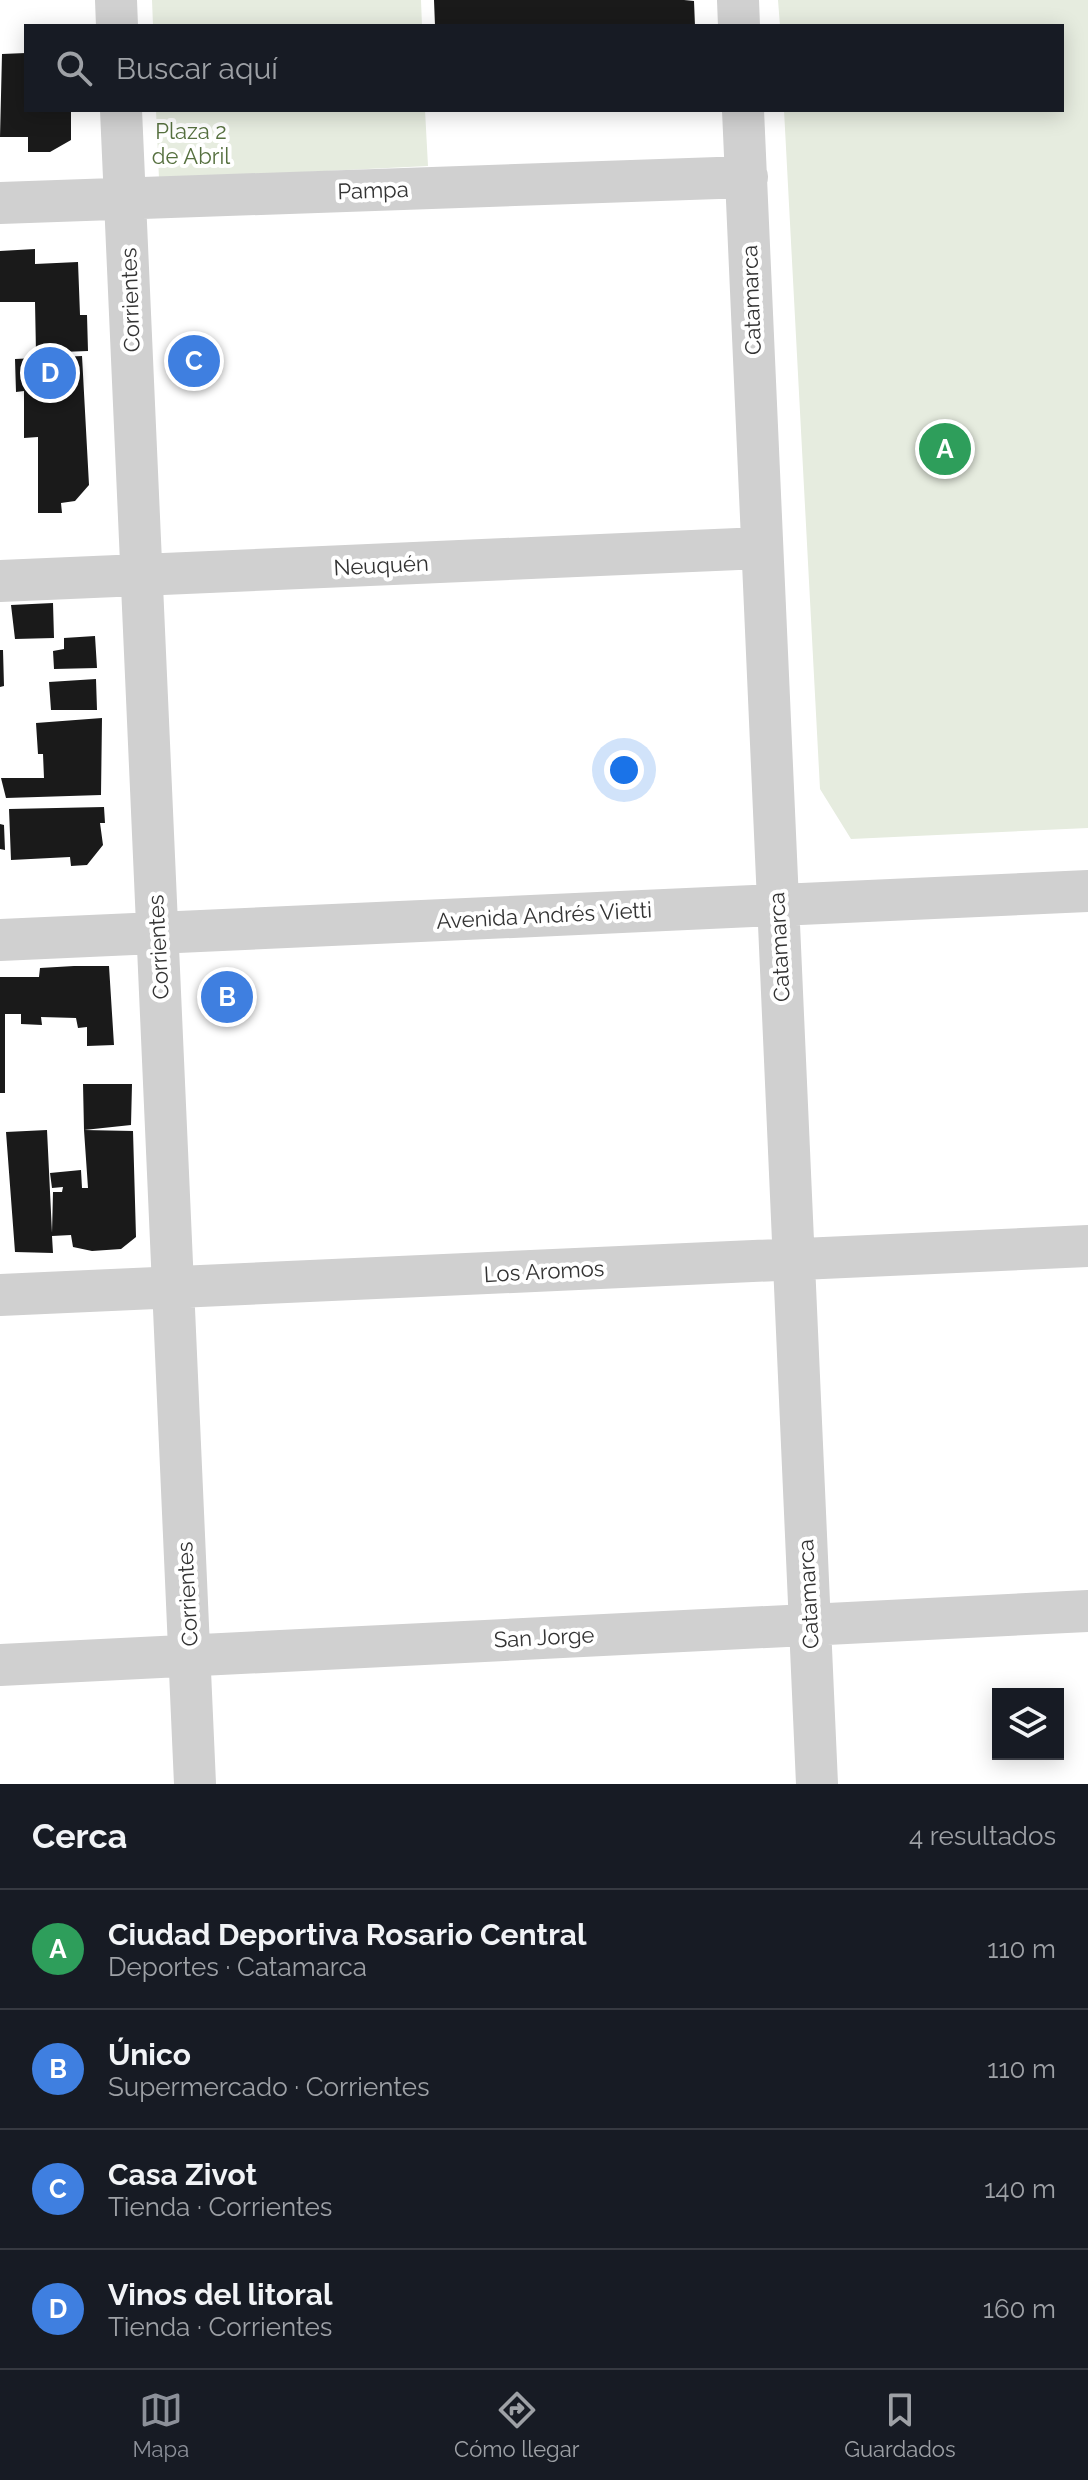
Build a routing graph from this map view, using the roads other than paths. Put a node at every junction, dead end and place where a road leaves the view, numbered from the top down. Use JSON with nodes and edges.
{"nodes":[{"id":1,"x":116,"y":0,"type":"edge"},
{"id":2,"x":738,"y":0,"type":"edge"},
{"id":3,"x":117,"y":24,"type":"edge"},
{"id":4,"x":739,"y":24,"type":"edge"},
{"id":5,"x":121,"y":112,"type":"edge"},
{"id":6,"x":743,"y":112,"type":"edge"},
{"id":7,"x":747,"y":177,"type":"junction"},
{"id":8,"x":125,"y":199,"type":"junction"},
{"id":9,"x":0,"y":203,"type":"edge"},
{"id":10,"x":761,"y":548,"type":"junction"},
{"id":11,"x":141,"y":575,"type":"junction"},
{"id":12,"x":0,"y":581,"type":"edge"},
{"id":13,"x":1088,"y":862,"type":"edge"},
{"id":14,"x":777,"y":890,"type":"junction"},
{"id":15,"x":1088,"y":891,"type":"edge"},
{"id":16,"x":0,"y":911,"type":"edge"},
{"id":17,"x":157,"y":918,"type":"junction"},
{"id":18,"x":0,"y":940,"type":"edge"},
{"id":19,"x":1088,"y":1246,"type":"edge"},
{"id":20,"x":793,"y":1260,"type":"junction"},
{"id":21,"x":173,"y":1288,"type":"junction"},
{"id":22,"x":0,"y":1295,"type":"edge"},
{"id":23,"x":1088,"y":1611,"type":"edge"},
{"id":24,"x":810,"y":1624,"type":"junction"},
{"id":25,"x":190,"y":1655,"type":"junction"},
{"id":26,"x":0,"y":1665,"type":"edge"},
{"id":27,"x":195,"y":1784,"type":"edge"},
{"id":28,"x":817,"y":1784,"type":"edge"}],
"edges":[{"from":1,"to":3,"type":"street"},
{"from":2,"to":4,"type":"street"},
{"from":5,"to":8,"type":"street","name":"Corrientes"},
{"from":6,"to":7,"type":"street","name":"Catamarca"},
{"from":7,"to":8,"type":"street","name":"Pampa"},
{"from":7,"to":10,"type":"street","name":"Catamarca"},
{"from":8,"to":9,"type":"street","name":"Pampa"},
{"from":8,"to":11,"type":"street","name":"Corrientes"},
{"from":10,"to":11,"type":"street","name":"Neuquén"},
{"from":10,"to":14,"type":"street","name":"Catamarca"},
{"from":11,"to":12,"type":"street","name":"Neuquén"},
{"from":11,"to":17,"type":"street","name":"Corrientes"},
{"from":13,"to":14,"type":"street","name":"Avenida Andrés Vietti"},
{"from":14,"to":15,"type":"street","name":"Avenida Andrés Vietti"},
{"from":14,"to":17,"type":"street","name":"Avenida Andrés Vietti"},
{"from":14,"to":20,"type":"street","name":"Catamarca"},
{"from":16,"to":17,"type":"street","name":"Avenida Andrés Vietti"},
{"from":17,"to":18,"type":"street","name":"Avenida Andrés Vietti"},
{"from":17,"to":21,"type":"street","name":"Corrientes"},
{"from":19,"to":20,"type":"street","name":"Los Aromos"},
{"from":20,"to":21,"type":"street","name":"Los Aromos"},
{"from":20,"to":24,"type":"street","name":"Catamarca"},
{"from":21,"to":22,"type":"street","name":"Los Aromos"},
{"from":21,"to":25,"type":"street","name":"Corrientes"},
{"from":23,"to":24,"type":"street","name":"San Jorge"},
{"from":24,"to":25,"type":"street","name":"San Jorge"},
{"from":24,"to":28,"type":"street","name":"Catamarca"},
{"from":25,"to":26,"type":"street","name":"San Jorge"},
{"from":25,"to":27,"type":"street","name":"Corrientes"}]}
